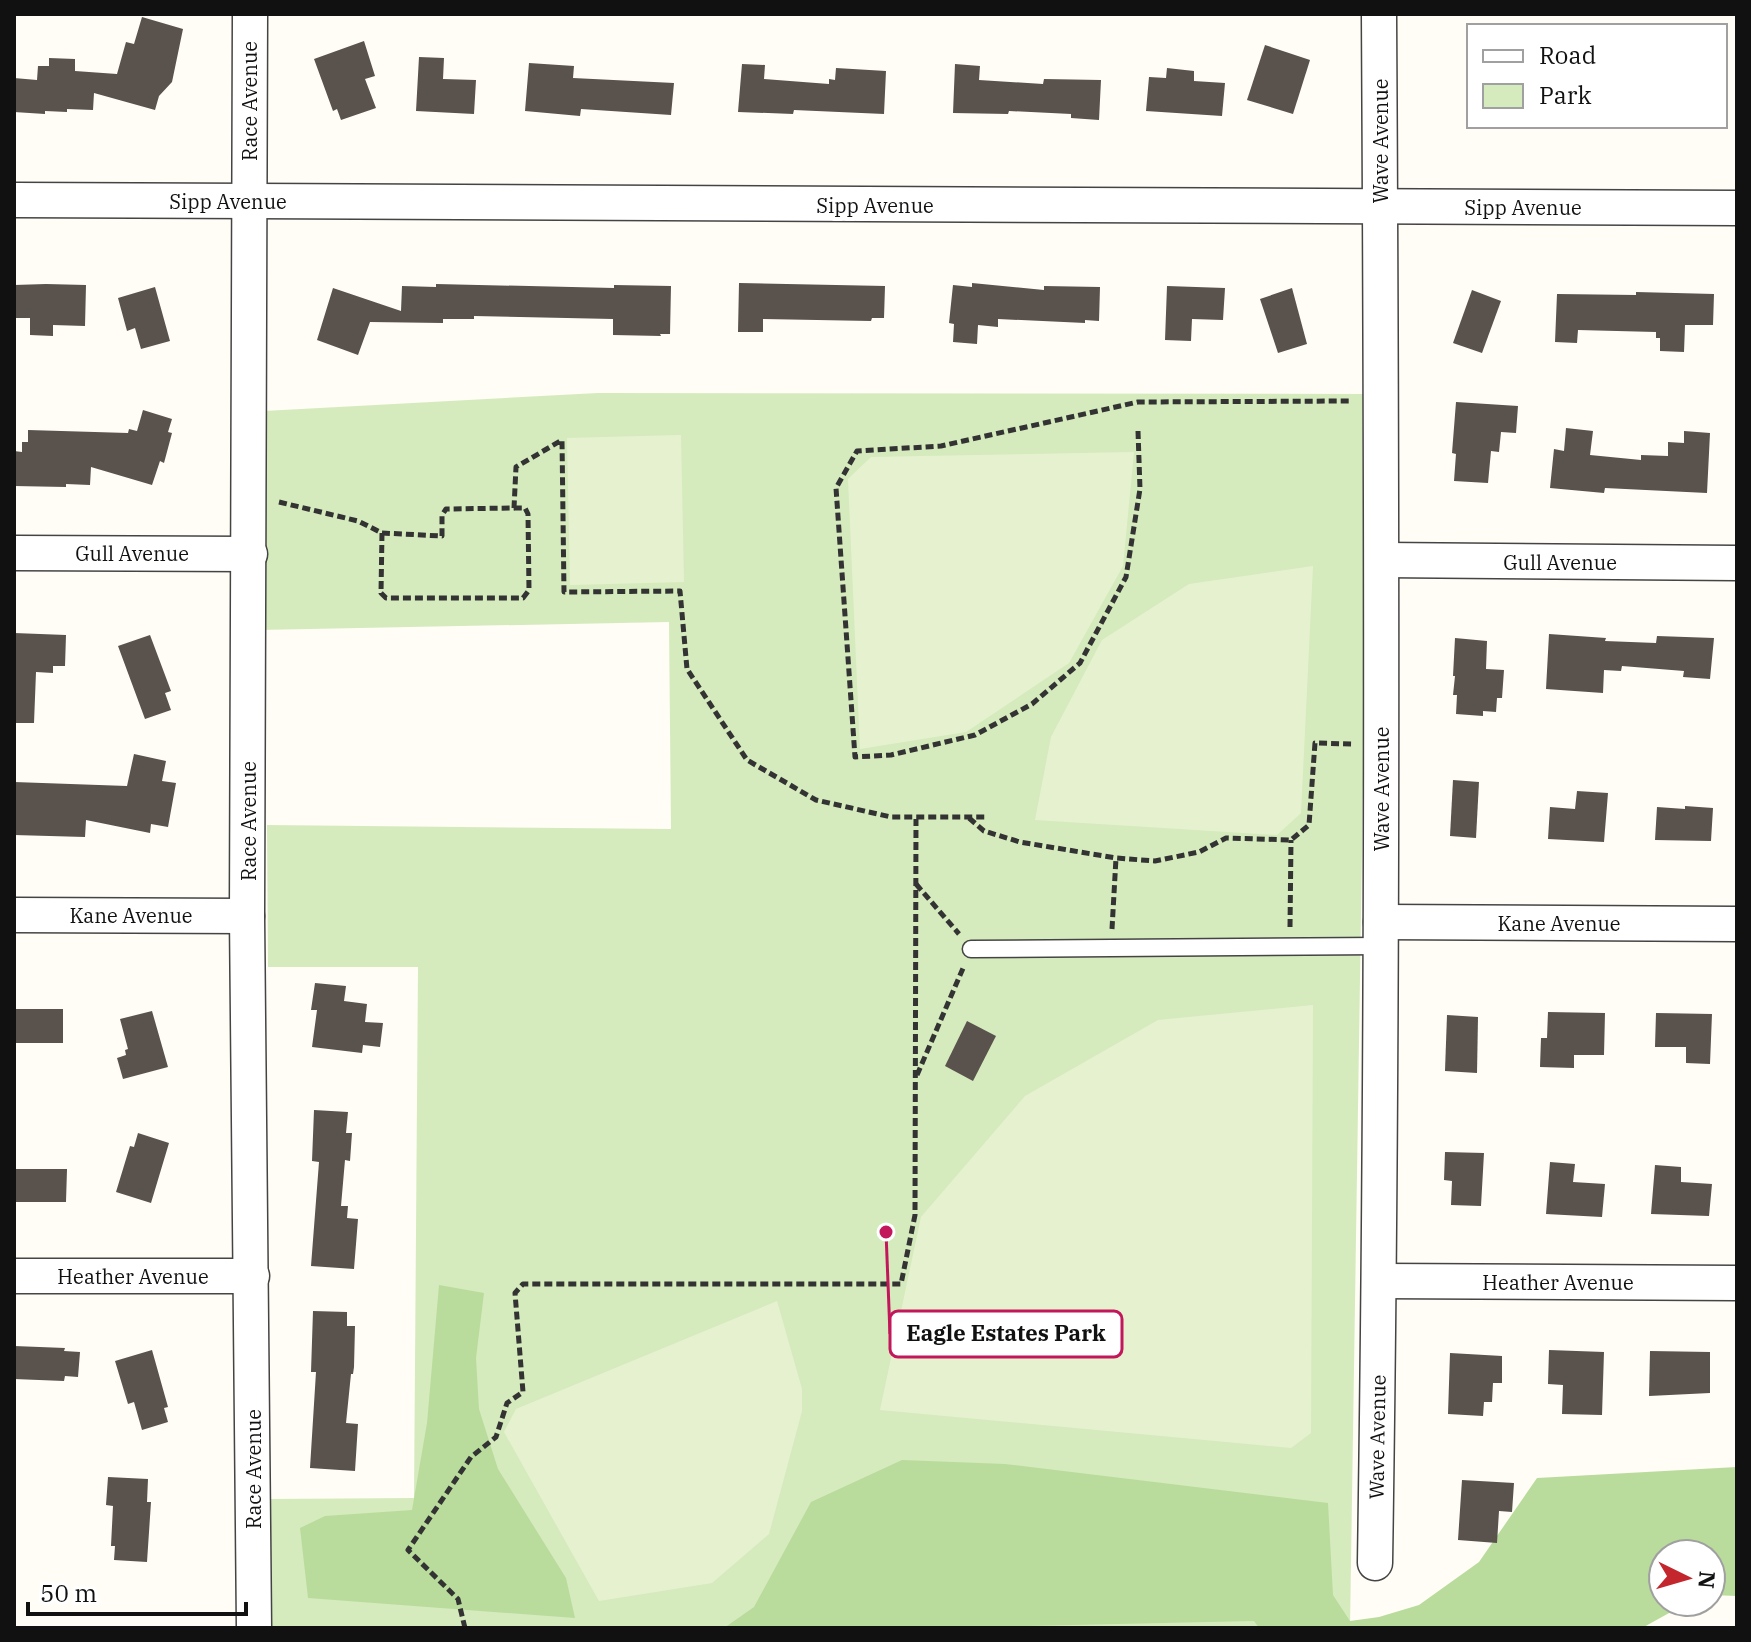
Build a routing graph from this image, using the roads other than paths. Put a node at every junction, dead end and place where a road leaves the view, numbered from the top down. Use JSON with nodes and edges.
{"nodes":[{"id":1,"x":250,"y":14,"type":"edge"},
{"id":2,"x":1379,"y":14,"type":"edge"},
{"id":3,"x":14,"y":200,"type":"edge"},
{"id":4,"x":249,"y":202,"type":"junction"},
{"id":5,"x":1380,"y":206,"type":"junction"},
{"id":6,"x":1737,"y":208,"type":"edge"},
{"id":7,"x":14,"y":553,"type":"edge"},
{"id":8,"x":250,"y":554,"type":"junction"},
{"id":9,"x":1383,"y":560,"type":"junction"},
{"id":10,"x":1737,"y":563,"type":"edge"},
{"id":11,"x":14,"y":915,"type":"edge"},
{"id":12,"x":247,"y":916,"type":"junction"},
{"id":13,"x":1737,"y":924,"type":"edge"},
{"id":14,"x":1381,"y":934,"type":"junction"},
{"id":15,"x":971,"y":949,"type":"road end"},
{"id":16,"x":14,"y":1276,"type":"edge"},
{"id":17,"x":252,"y":1276,"type":"junction"},
{"id":18,"x":1380,"y":1281,"type":"junction"},
{"id":19,"x":1737,"y":1283,"type":"edge"},
{"id":20,"x":1375,"y":1563,"type":"dead end"},
{"id":21,"x":254,"y":1628,"type":"edge"}],
"edges":[{"from":1,"to":4,"type":"street","name":"Race Avenue"},
{"from":2,"to":5,"type":"street","name":"Wave Avenue"},
{"from":3,"to":4,"type":"street","name":"Sipp Avenue"},
{"from":4,"to":5,"type":"street","name":"Sipp Avenue"},
{"from":4,"to":8,"type":"street","name":"Race Avenue"},
{"from":5,"to":6,"type":"street","name":"Sipp Avenue"},
{"from":5,"to":9,"type":"street","name":"Wave Avenue"},
{"from":7,"to":8,"type":"street","name":"Gull Avenue"},
{"from":8,"to":12,"type":"street","name":"Race Avenue"},
{"from":9,"to":10,"type":"street","name":"Gull Avenue"},
{"from":9,"to":14,"type":"street","name":"Wave Avenue"},
{"from":11,"to":12,"type":"street","name":"Kane Avenue"},
{"from":12,"to":17,"type":"street","name":"Race Avenue"},
{"from":13,"to":14,"type":"street","name":"Kane Avenue"},
{"from":14,"to":15,"type":"lane"},
{"from":14,"to":18,"type":"street","name":"Wave Avenue"},
{"from":16,"to":17,"type":"street","name":"Heather Avenue"},
{"from":17,"to":21,"type":"street","name":"Race Avenue"},
{"from":18,"to":19,"type":"street","name":"Heather Avenue"},
{"from":18,"to":20,"type":"street","name":"Wave Avenue"}]}
